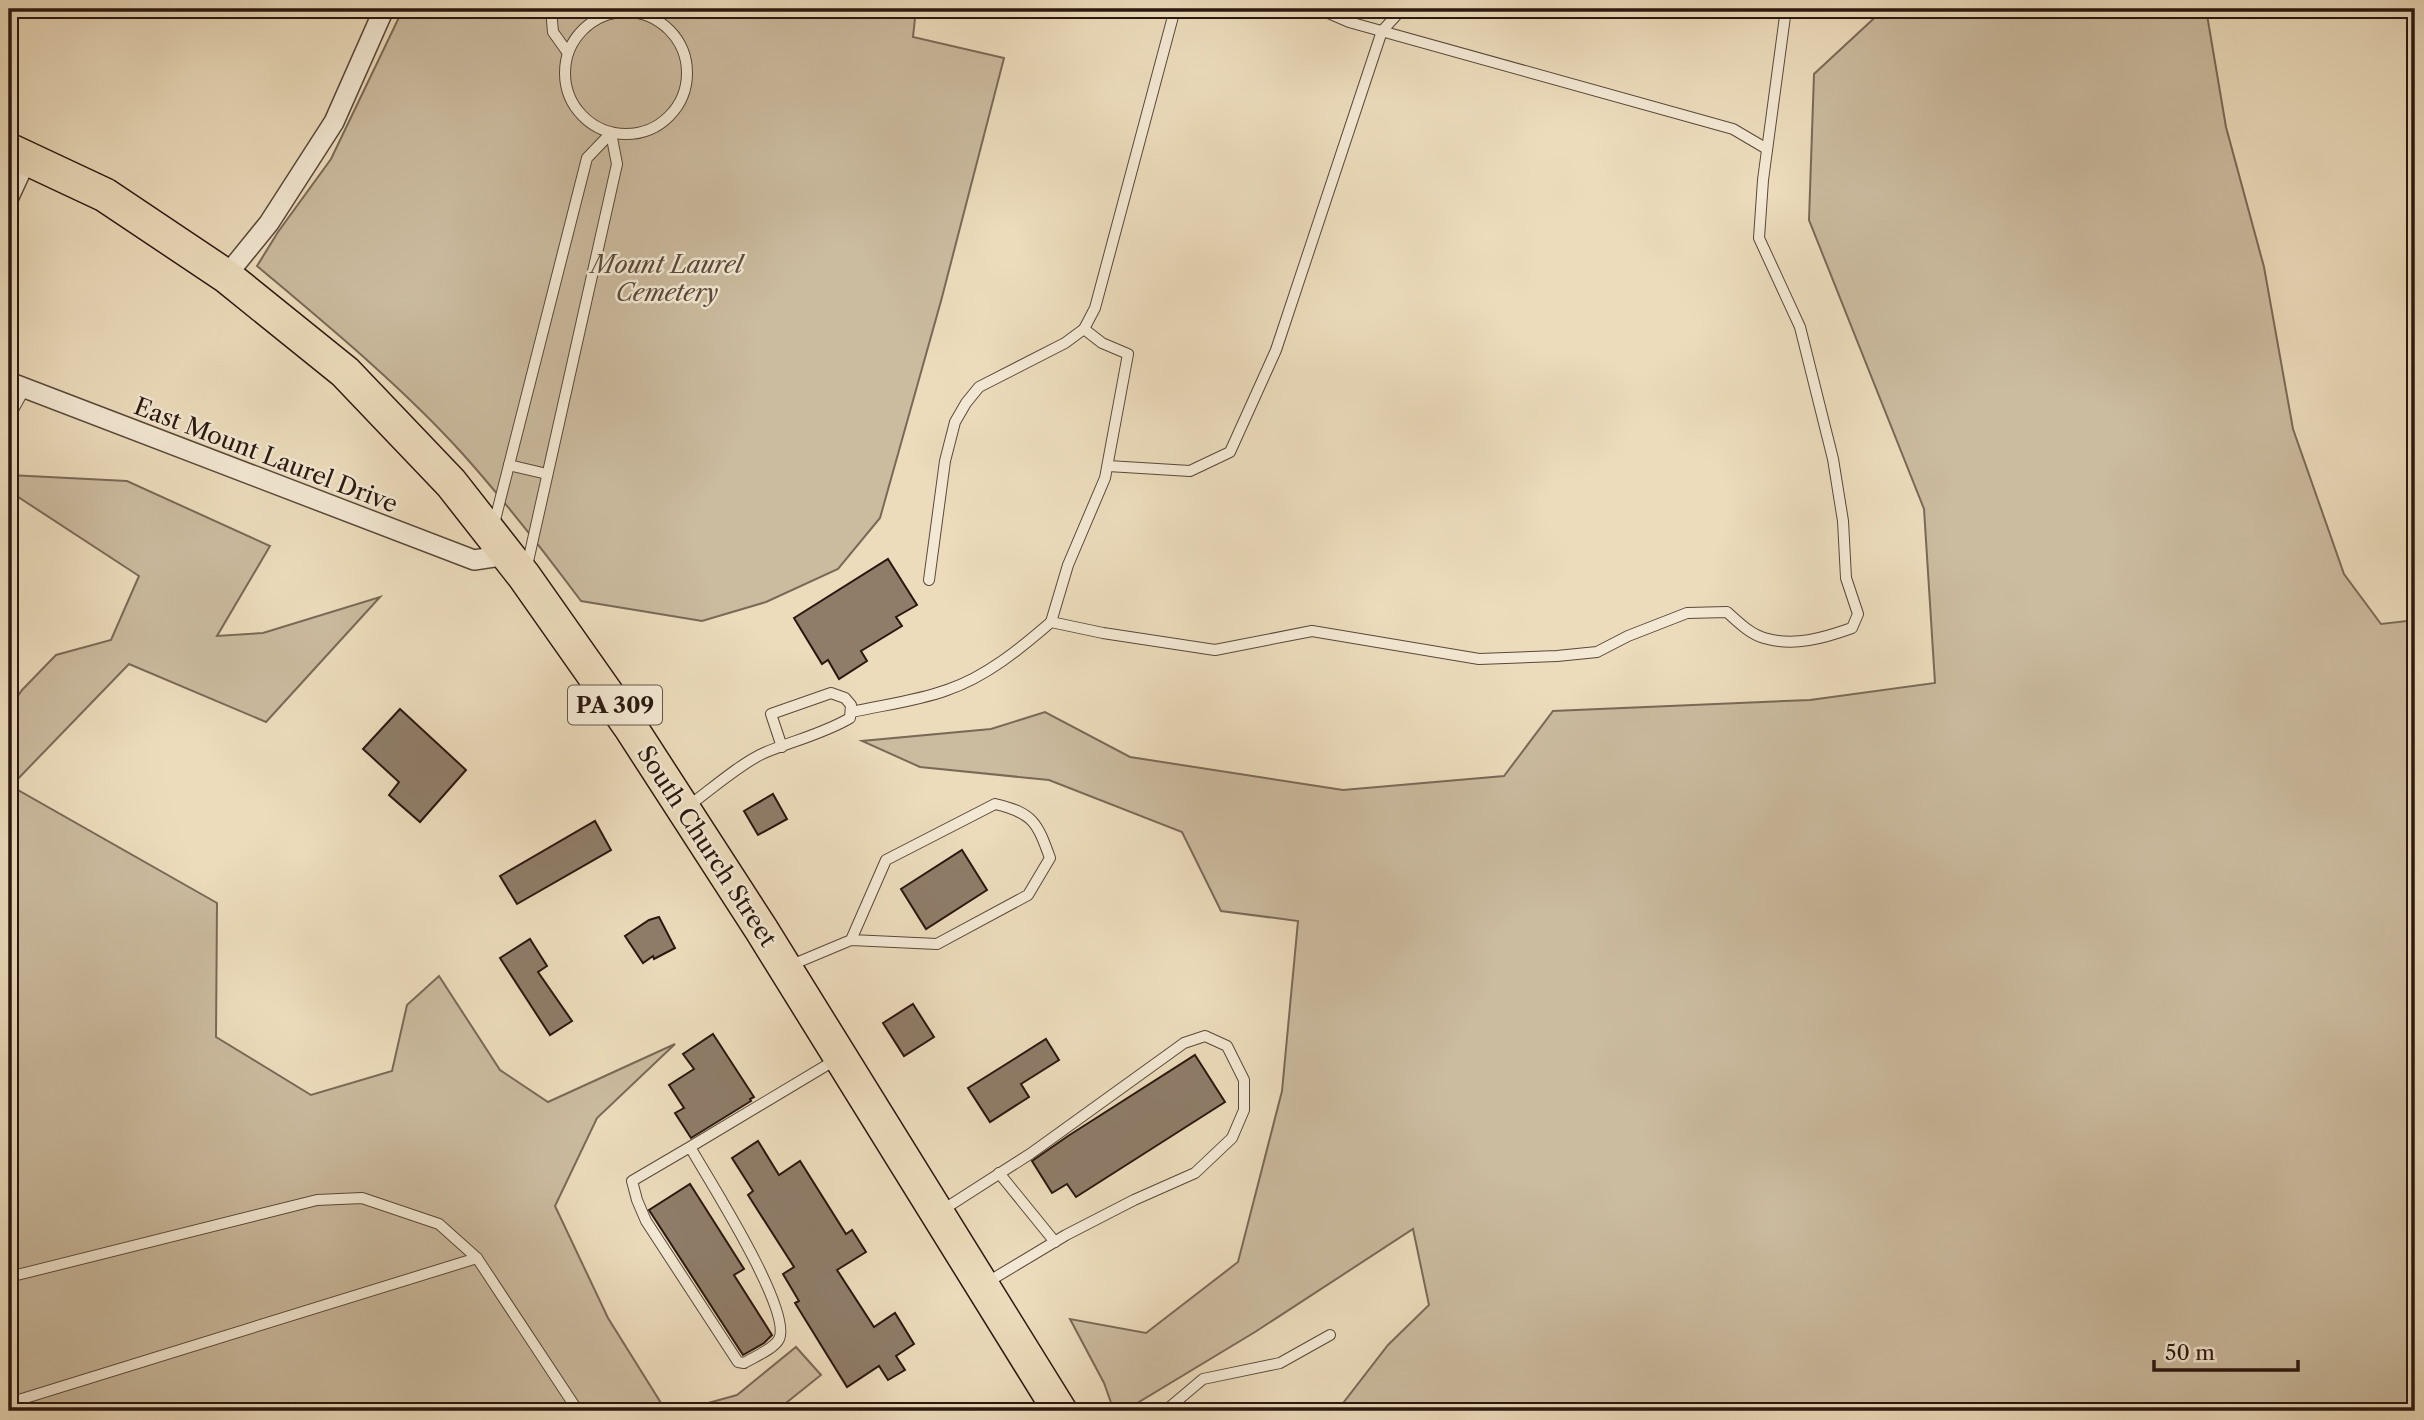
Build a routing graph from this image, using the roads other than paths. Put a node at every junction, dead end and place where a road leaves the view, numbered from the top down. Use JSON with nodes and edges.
{"nodes":[{"id":1,"x":384,"y":9,"type":"edge"},
{"id":2,"x":551,"y":9,"type":"edge"},
{"id":3,"x":1175,"y":9,"type":"edge"},
{"id":4,"x":1319,"y":9,"type":"edge"},
{"id":5,"x":1402,"y":9,"type":"edge"},
{"id":6,"x":1657,"y":9,"type":"edge"},
{"id":7,"x":1712,"y":9,"type":"edge"},
{"id":8,"x":1786,"y":9,"type":"edge"},
{"id":9,"x":611,"y":11,"type":"edge"},
{"id":10,"x":1382,"y":31,"type":"junction"},
{"id":11,"x":568,"y":53,"type":"junction"},
{"id":12,"x":611,"y":133,"type":"junction"},
{"id":13,"x":1767,"y":149,"type":"junction"},
{"id":14,"x":18,"y":154,"type":"edge"},
{"id":15,"x":9,"y":197,"type":"edge"},
{"id":16,"x":226,"y":276,"type":"junction"},
{"id":17,"x":1083,"y":329,"type":"junction"},
{"id":18,"x":17,"y":385,"type":"edge"},
{"id":19,"x":9,"y":417,"type":"edge"},
{"id":20,"x":509,"y":465,"type":"junction"},
{"id":21,"x":1108,"y":466,"type":"junction"},
{"id":22,"x":547,"y":474,"type":"junction"},
{"id":23,"x":508,"y":555,"type":"junction"},
{"id":24,"x":929,"y":580,"type":"dead end"},
{"id":25,"x":1051,"y":622,"type":"junction"},
{"id":26,"x":852,"y":712,"type":"junction"},
{"id":27,"x":782,"y":747,"type":"junction"},
{"id":28,"x":684,"y":809,"type":"junction"},
{"id":29,"x":851,"y":940,"type":"junction"},
{"id":30,"x":785,"y":968,"type":"junction"},
{"id":31,"x":841,"y":1057,"type":"junction"},
{"id":32,"x":690,"y":1147,"type":"junction"},
{"id":33,"x":999,"y":1173,"type":"junction"},
{"id":34,"x":937,"y":1213,"type":"junction"},
{"id":35,"x":1055,"y":1242,"type":"junction"},
{"id":36,"x":477,"y":1258,"type":"junction"},
{"id":37,"x":9,"y":1277,"type":"edge"},
{"id":38,"x":982,"y":1285,"type":"junction"},
{"id":39,"x":1330,"y":1335,"type":"dead end"},
{"id":40,"x":9,"y":1403,"type":"edge"},
{"id":41,"x":578,"y":1411,"type":"edge"},
{"id":42,"x":1060,"y":1411,"type":"edge"},
{"id":43,"x":1169,"y":1411,"type":"edge"}],
"edges":[{"from":1,"to":16,"type":"street"},
{"from":2,"to":11,"type":"lane"},
{"from":3,"to":17,"type":"lane"},
{"from":4,"to":10,"type":"lane"},
{"from":5,"to":10,"type":"lane"},
{"from":6,"to":7,"type":"lane"},
{"from":8,"to":13,"type":"lane"},
{"from":9,"to":11,"type":"lane"},
{"from":9,"to":12,"type":"lane"},
{"from":10,"to":13,"type":"lane"},
{"from":10,"to":21,"type":"lane"},
{"from":11,"to":12,"type":"lane"},
{"from":12,"to":20,"type":"lane"},
{"from":12,"to":22,"type":"lane"},
{"from":13,"to":25,"type":"lane"},
{"from":14,"to":15,"type":"street"},
{"from":14,"to":16,"type":"highway","name":"South Church Street","number":"PA 309"},
{"from":16,"to":23,"type":"highway","name":"South Church Street","number":"PA 309"},
{"from":17,"to":21,"type":"lane"},
{"from":17,"to":24,"type":"lane"},
{"from":18,"to":19,"type":"lane"},
{"from":18,"to":23,"type":"street","name":"East Mount Laurel Drive"},
{"from":20,"to":22,"type":"lane"},
{"from":20,"to":23,"type":"lane"},
{"from":21,"to":25,"type":"lane"},
{"from":22,"to":23,"type":"lane"},
{"from":23,"to":28,"type":"highway","name":"South Church Street","number":"PA 309"},
{"from":25,"to":26,"type":"lane"},
{"from":26,"to":27,"type":"lane"},
{"from":26,"to":27,"type":"lane"},
{"from":27,"to":28,"type":"lane"},
{"from":28,"to":30,"type":"highway","name":"South Church Street","number":"PA 309"},
{"from":29,"to":29,"type":"lane"},
{"from":29,"to":30,"type":"lane"},
{"from":30,"to":31,"type":"highway","name":"South Church Street","number":"PA 309"},
{"from":31,"to":32,"type":"lane"},
{"from":31,"to":34,"type":"highway","name":"South Church Street","number":"PA 309"},
{"from":32,"to":32,"type":"lane"},
{"from":33,"to":34,"type":"lane"},
{"from":33,"to":35,"type":"lane"},
{"from":33,"to":35,"type":"lane"},
{"from":34,"to":38,"type":"highway","name":"South Church Street","number":"PA 309"},
{"from":35,"to":38,"type":"lane"},
{"from":36,"to":37,"type":"lane"},
{"from":36,"to":40,"type":"lane"},
{"from":36,"to":41,"type":"lane"},
{"from":38,"to":42,"type":"highway","name":"South Church Street","number":"PA 309"},
{"from":39,"to":43,"type":"lane"}]}
